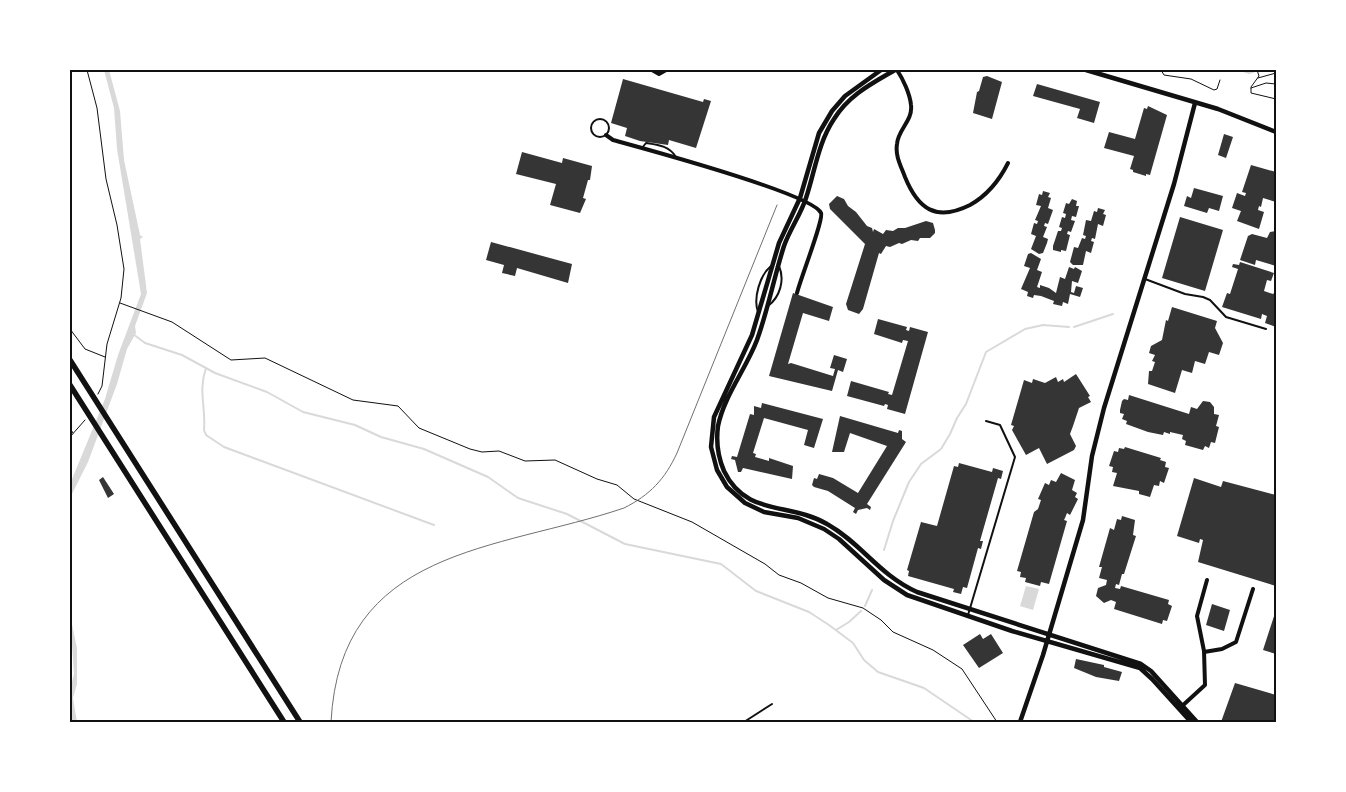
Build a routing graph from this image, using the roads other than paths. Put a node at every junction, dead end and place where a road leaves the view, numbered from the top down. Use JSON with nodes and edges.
{"nodes":[{"id":1,"x":652,"y":70,"type":"edge"},
{"id":2,"x":666,"y":70,"type":"edge"},
{"id":3,"x":881,"y":70,"type":"edge"},
{"id":4,"x":896,"y":70,"type":"edge"},
{"id":5,"x":1086,"y":70,"type":"edge"},
{"id":6,"x":1196,"y":103,"type":"junction"},
{"id":7,"x":1276,"y":132,"type":"edge"},
{"id":8,"x":606,"y":134,"type":"junction"},
{"id":9,"x":642,"y":148,"type":"junction"},
{"id":10,"x":676,"y":158,"type":"junction"},
{"id":11,"x":1008,"y":163,"type":"dead end"},
{"id":12,"x":800,"y":198,"type":"junction"},
{"id":13,"x":805,"y":202,"type":"junction"},
{"id":14,"x":773,"y":264,"type":"junction"},
{"id":15,"x":1143,"y":278,"type":"junction"},
{"id":16,"x":797,"y":293,"type":"dead end"},
{"id":17,"x":760,"y":308,"type":"junction"},
{"id":18,"x":766,"y":308,"type":"junction"},
{"id":19,"x":759,"y":314,"type":"junction"},
{"id":20,"x":1266,"y":329,"type":"dead end"},
{"id":21,"x":748,"y":345,"type":"junction"},
{"id":22,"x":753,"y":348,"type":"junction"},
{"id":23,"x":70,"y":360,"type":"edge"},
{"id":24,"x":70,"y":385,"type":"edge"},
{"id":25,"x":986,"y":421,"type":"dead end"},
{"id":26,"x":1207,"y":580,"type":"dead end"},
{"id":27,"x":1253,"y":589,"type":"dead end"},
{"id":28,"x":970,"y":610,"type":"junction"},
{"id":29,"x":968,"y":616,"type":"junction"},
{"id":30,"x":1049,"y":635,"type":"junction"},
{"id":31,"x":1047,"y":642,"type":"junction"},
{"id":32,"x":1204,"y":652,"type":"junction"},
{"id":33,"x":772,"y":704,"type":"dead end"},
{"id":34,"x":1180,"y":707,"type":"junction"},
{"id":35,"x":284,"y":722,"type":"edge"},
{"id":36,"x":300,"y":722,"type":"edge"},
{"id":37,"x":744,"y":722,"type":"edge"},
{"id":38,"x":1020,"y":722,"type":"edge"},
{"id":39,"x":1191,"y":722,"type":"edge"},
{"id":40,"x":1198,"y":722,"type":"edge"}],
"edges":[{"from":1,"to":2,"type":"street"},
{"from":3,"to":12,"type":"street"},
{"from":4,"to":11,"type":"street"},
{"from":4,"to":13,"type":"street"},
{"from":5,"to":6,"type":"street"},
{"from":6,"to":7,"type":"street"},
{"from":6,"to":15,"type":"street"},
{"from":8,"to":8,"type":"lane"},
{"from":8,"to":9,"type":"street"},
{"from":9,"to":10,"type":"street"},
{"from":9,"to":10,"type":"lane"},
{"from":10,"to":12,"type":"street"},
{"from":12,"to":13,"type":"street"},
{"from":12,"to":14,"type":"street"},
{"from":13,"to":16,"type":"street"},
{"from":13,"to":18,"type":"street"},
{"from":14,"to":17,"type":"street"},
{"from":14,"to":19,"type":"lane"},
{"from":15,"to":20,"type":"lane"},
{"from":15,"to":30,"type":"street"},
{"from":17,"to":18,"type":"street"},
{"from":17,"to":19,"type":"street"},
{"from":18,"to":22,"type":"street"},
{"from":19,"to":21,"type":"street"},
{"from":21,"to":22,"type":"street"},
{"from":21,"to":29,"type":"street"},
{"from":22,"to":28,"type":"street"},
{"from":23,"to":36,"type":"main road"},
{"from":24,"to":35,"type":"main road"},
{"from":25,"to":28,"type":"lane"},
{"from":26,"to":32,"type":"street"},
{"from":27,"to":32,"type":"street"},
{"from":28,"to":29,"type":"lane"},
{"from":28,"to":30,"type":"street"},
{"from":29,"to":31,"type":"street"},
{"from":30,"to":31,"type":"street"},
{"from":30,"to":34,"type":"street"},
{"from":31,"to":34,"type":"street"},
{"from":31,"to":38,"type":"street"},
{"from":32,"to":34,"type":"street"},
{"from":33,"to":37,"type":"lane"},
{"from":34,"to":39,"type":"street"},
{"from":34,"to":40,"type":"street"}]}
